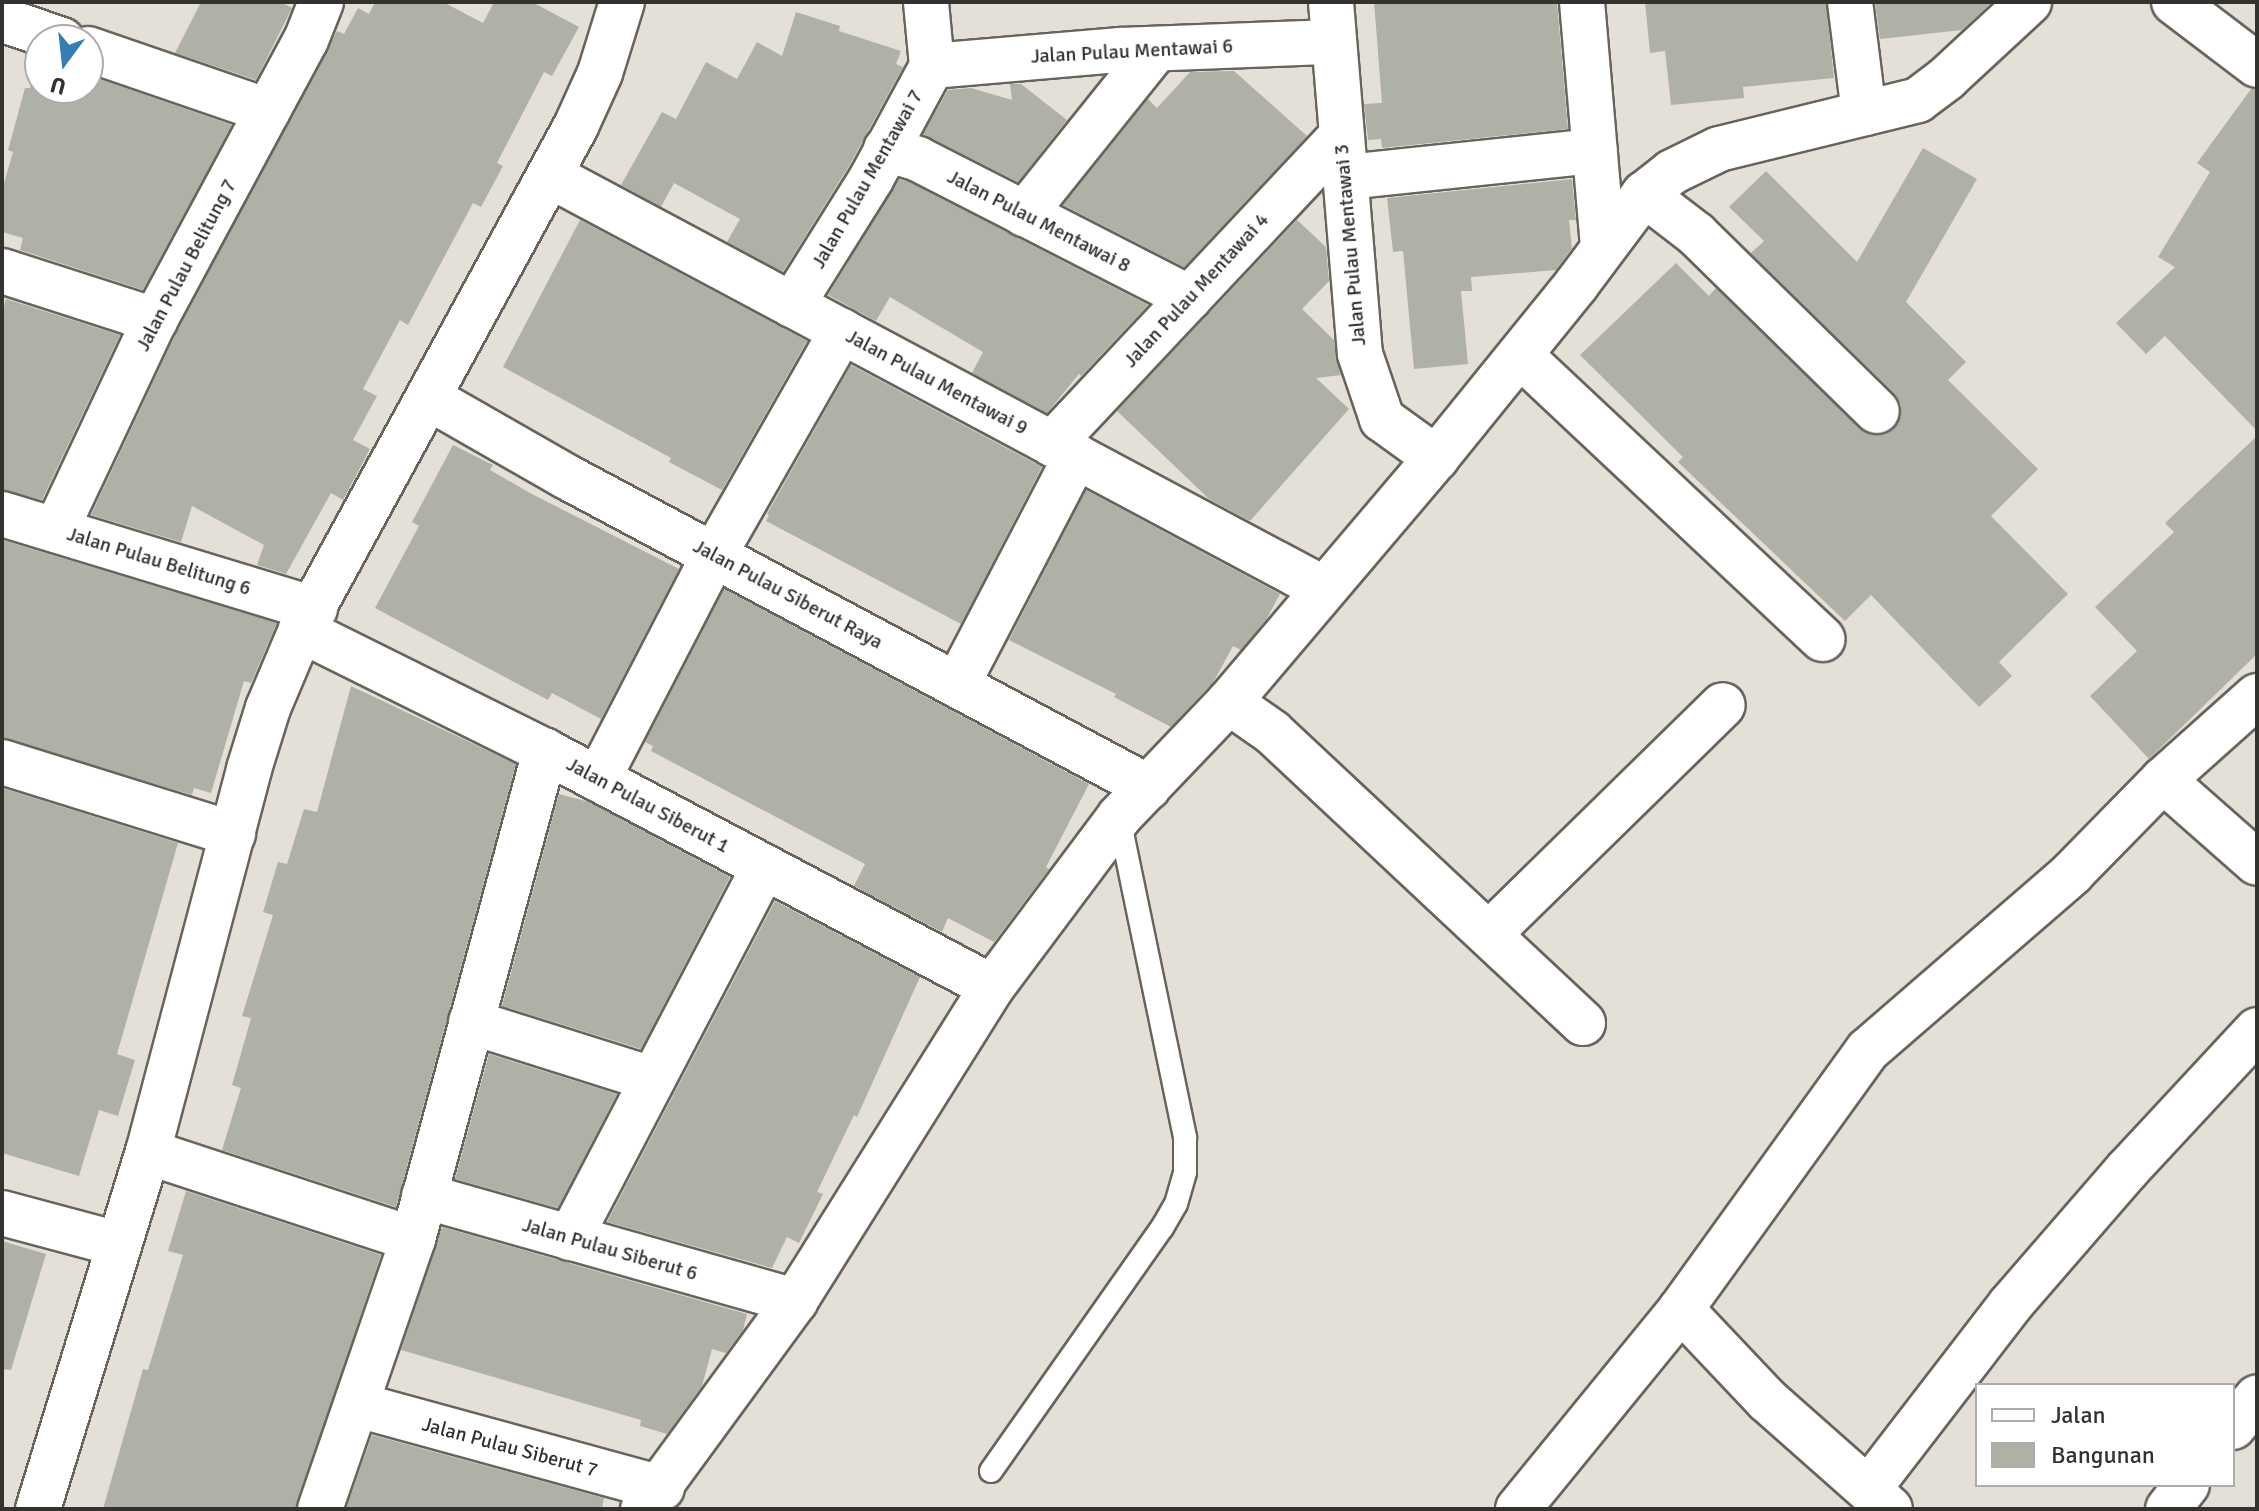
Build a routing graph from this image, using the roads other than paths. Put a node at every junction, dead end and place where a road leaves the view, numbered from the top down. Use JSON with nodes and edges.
{"nodes":[{"id":1,"x":321,"y":2,"type":"edge"},
{"id":2,"x":622,"y":2,"type":"edge"},
{"id":3,"x":926,"y":2,"type":"edge"},
{"id":4,"x":1582,"y":2,"type":"edge"},
{"id":5,"x":1850,"y":2,"type":"edge"},
{"id":6,"x":2029,"y":2,"type":"edge"},
{"id":7,"x":2174,"y":2,"type":"edge"},
{"id":8,"x":1331,"y":22,"type":"edge"},
{"id":9,"x":1156,"y":49,"type":"junction"},
{"id":10,"x":104,"y":55,"type":"edge"},
{"id":11,"x":2257,"y":65,"type":"edge"},
{"id":12,"x":932,"y":66,"type":"junction"},
{"id":13,"x":268,"y":111,"type":"junction"},
{"id":14,"x":1864,"y":113,"type":"junction"},
{"id":15,"x":886,"y":149,"type":"junction"},
{"id":16,"x":1595,"y":151,"type":"junction"},
{"id":17,"x":1343,"y":157,"type":"junction"},
{"id":18,"x":551,"y":176,"type":"junction"},
{"id":19,"x":1644,"y":194,"type":"junction"},
{"id":20,"x":1024,"y":214,"type":"junction"},
{"id":21,"x":1603,"y":247,"type":"junction"},
{"id":22,"x":2,"y":271,"type":"edge"},
{"id":23,"x":1190,"y":298,"type":"junction"},
{"id":24,"x":792,"y":305,"type":"junction"},
{"id":25,"x":155,"y":320,"type":"junction"},
{"id":26,"x":842,"y":331,"type":"junction"},
{"id":27,"x":1520,"y":355,"type":"junction"},
{"id":28,"x":429,"y":398,"type":"junction"},
{"id":29,"x":1877,"y":411,"type":"dead end"},
{"id":30,"x":1064,"y":450,"type":"junction"},
{"id":31,"x":1436,"y":458,"type":"junction"},
{"id":32,"x":2,"y":514,"type":"edge"},
{"id":33,"x":56,"y":530,"type":"junction"},
{"id":34,"x":714,"y":555,"type":"junction"},
{"id":35,"x":1324,"y":589,"type":"junction"},
{"id":36,"x":308,"y":619,"type":"junction"},
{"id":37,"x":1822,"y":639,"type":"dead end"},
{"id":38,"x":957,"y":685,"type":"junction"},
{"id":39,"x":2257,"y":696,"type":"edge"},
{"id":40,"x":1229,"y":702,"type":"junction"},
{"id":41,"x":1723,"y":705,"type":"dead end"},
{"id":42,"x":545,"y":751,"type":"junction"},
{"id":43,"x":2,"y":762,"type":"edge"},
{"id":44,"x":598,"y":779,"type":"junction"},
{"id":45,"x":2163,"y":780,"type":"junction"},
{"id":46,"x":1133,"y":802,"type":"junction"},
{"id":47,"x":233,"y":834,"type":"junction"},
{"id":48,"x":2257,"y":863,"type":"edge"},
{"id":49,"x":764,"y":867,"type":"junction"},
{"id":50,"x":1489,"y":934,"type":"junction"},
{"id":51,"x":992,"y":987,"type":"junction"},
{"id":52,"x":471,"y":1022,"type":"junction"},
{"id":53,"x":1583,"y":1023,"type":"dead end"},
{"id":54,"x":2257,"y":1030,"type":"edge"},
{"id":55,"x":652,"y":1079,"type":"junction"},
{"id":56,"x":148,"y":1152,"type":"junction"},
{"id":57,"x":424,"y":1196,"type":"junction"},
{"id":58,"x":2,"y":1213,"type":"edge"},
{"id":59,"x":570,"y":1238,"type":"junction"},
{"id":60,"x":413,"y":1239,"type":"junction"},
{"id":61,"x":118,"y":1244,"type":"junction"},
{"id":62,"x":795,"y":1301,"type":"junction"},
{"id":63,"x":1681,"y":1309,"type":"junction"},
{"id":64,"x":2257,"y":1397,"type":"edge"},
{"id":65,"x":358,"y":1405,"type":"junction"},
{"id":66,"x":2235,"y":1424,"type":"edge"},
{"id":67,"x":991,"y":1471,"type":"dead end"},
{"id":68,"x":2185,"y":1487,"type":"edge"},
{"id":69,"x":1880,"y":1498,"type":"edge"},
{"id":70,"x":652,"y":1499,"type":"edge"},
{"id":71,"x":38,"y":1509,"type":"edge"},
{"id":72,"x":320,"y":1509,"type":"edge"},
{"id":73,"x":1518,"y":1509,"type":"edge"},
{"id":74,"x":2168,"y":1509,"type":"edge"}],
"edges":[{"from":1,"to":13,"type":"street","name":"Jalan Pulau Belitung 7"},
{"from":2,"to":18,"type":"street"},
{"from":3,"to":12,"type":"street","name":"Jalan Pulau Mentawai 7"},
{"from":4,"to":16,"type":"street"},
{"from":5,"to":14,"type":"street"},
{"from":6,"to":14,"type":"street"},
{"from":7,"to":11,"type":"street"},
{"from":8,"to":9,"type":"street","name":"Jalan Pulau Mentawai 6"},
{"from":8,"to":17,"type":"street","name":"Jalan Pulau Mentawai 3"},
{"from":9,"to":12,"type":"street","name":"Jalan Pulau Mentawai 6"},
{"from":9,"to":20,"type":"street"},
{"from":10,"to":13,"type":"street"},
{"from":12,"to":15,"type":"street","name":"Jalan Pulau Mentawai 7"},
{"from":13,"to":25,"type":"street","name":"Jalan Pulau Belitung 7"},
{"from":14,"to":19,"type":"street"},
{"from":15,"to":20,"type":"street","name":"Jalan Pulau Mentawai 8"},
{"from":15,"to":24,"type":"street","name":"Jalan Pulau Mentawai 7"},
{"from":16,"to":17,"type":"street"},
{"from":16,"to":21,"type":"street"},
{"from":17,"to":23,"type":"street","name":"Jalan Pulau Mentawai 4"},
{"from":17,"to":31,"type":"street","name":"Jalan Pulau Mentawai 3"},
{"from":18,"to":24,"type":"street","name":"Jalan Pulau Mentawai 9"},
{"from":18,"to":28,"type":"street"},
{"from":19,"to":21,"type":"street"},
{"from":19,"to":29,"type":"street"},
{"from":20,"to":23,"type":"street","name":"Jalan Pulau Mentawai 8"},
{"from":21,"to":27,"type":"street"},
{"from":22,"to":25,"type":"street"},
{"from":23,"to":30,"type":"street","name":"Jalan Pulau Mentawai 4"},
{"from":24,"to":26,"type":"street","name":"Jalan Pulau Mentawai 9"},
{"from":25,"to":33,"type":"street","name":"Jalan Pulau Belitung 7"},
{"from":26,"to":30,"type":"street","name":"Jalan Pulau Mentawai 9"},
{"from":26,"to":34,"type":"street"},
{"from":27,"to":31,"type":"street"},
{"from":27,"to":37,"type":"street"},
{"from":28,"to":34,"type":"street","name":"Jalan Pulau Siberut Raya"},
{"from":28,"to":36,"type":"street"},
{"from":30,"to":35,"type":"street","name":"Jalan Pulau Mentawai 9"},
{"from":30,"to":38,"type":"street","name":"Jalan Pulau Mentawai 4"},
{"from":31,"to":35,"type":"street"},
{"from":32,"to":33,"type":"street","name":"Jalan Pulau Belitung 6"},
{"from":33,"to":36,"type":"street","name":"Jalan Pulau Belitung 6"},
{"from":34,"to":38,"type":"street","name":"Jalan Pulau Siberut Raya"},
{"from":34,"to":44,"type":"street"},
{"from":35,"to":40,"type":"street"},
{"from":36,"to":42,"type":"street","name":"Jalan Pulau Siberut 1"},
{"from":36,"to":47,"type":"street"},
{"from":38,"to":46,"type":"street","name":"Jalan Pulau Siberut Raya"},
{"from":39,"to":45,"type":"street"},
{"from":40,"to":46,"type":"street"},
{"from":40,"to":50,"type":"street"},
{"from":41,"to":50,"type":"street"},
{"from":42,"to":44,"type":"street","name":"Jalan Pulau Siberut 1"},
{"from":42,"to":52,"type":"street"},
{"from":43,"to":47,"type":"street"},
{"from":44,"to":49,"type":"street","name":"Jalan Pulau Siberut 1"},
{"from":45,"to":48,"type":"street"},
{"from":45,"to":63,"type":"street"},
{"from":46,"to":51,"type":"street"},
{"from":46,"to":67,"type":"lane"},
{"from":47,"to":56,"type":"street"},
{"from":49,"to":51,"type":"street","name":"Jalan Pulau Siberut 1"},
{"from":49,"to":55,"type":"street"},
{"from":50,"to":53,"type":"street"},
{"from":51,"to":62,"type":"street"},
{"from":52,"to":55,"type":"street"},
{"from":52,"to":57,"type":"street"},
{"from":54,"to":69,"type":"street"},
{"from":55,"to":59,"type":"street"},
{"from":56,"to":60,"type":"street"},
{"from":56,"to":61,"type":"street"},
{"from":57,"to":59,"type":"street","name":"Jalan Pulau Siberut 6"},
{"from":57,"to":60,"type":"street"},
{"from":58,"to":61,"type":"street"},
{"from":59,"to":62,"type":"street","name":"Jalan Pulau Siberut 6"},
{"from":60,"to":65,"type":"street"},
{"from":61,"to":71,"type":"street"},
{"from":62,"to":70,"type":"street"},
{"from":63,"to":69,"type":"street"},
{"from":63,"to":73,"type":"street"},
{"from":64,"to":66,"type":"street"},
{"from":65,"to":70,"type":"street","name":"Jalan Pulau Siberut 7"},
{"from":65,"to":72,"type":"street"},
{"from":68,"to":74,"type":"street"}]}
